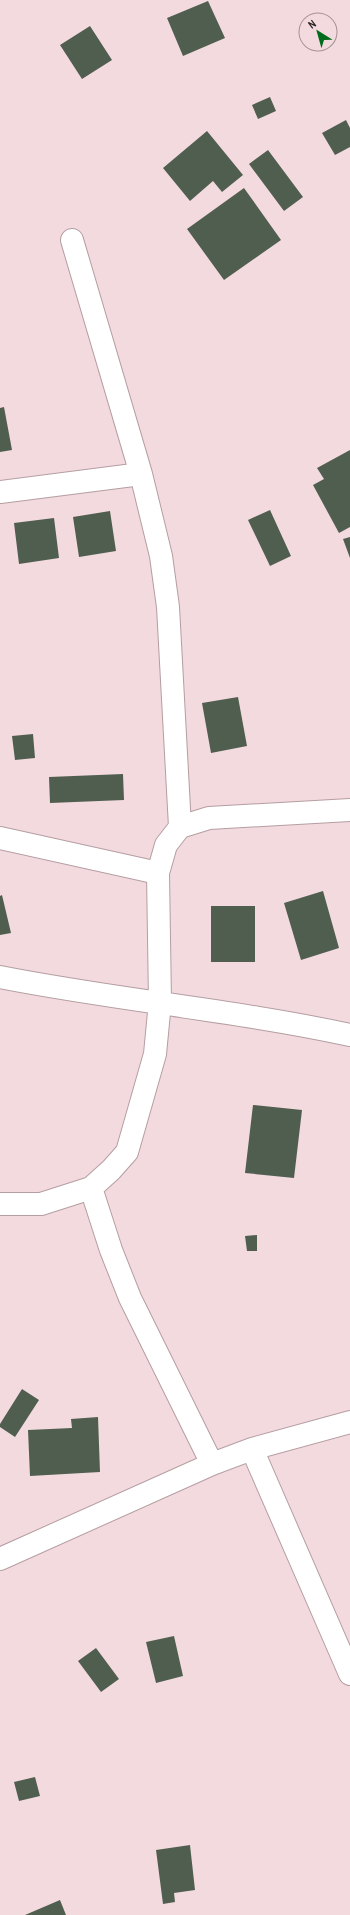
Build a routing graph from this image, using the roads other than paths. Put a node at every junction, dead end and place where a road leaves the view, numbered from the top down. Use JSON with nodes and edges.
{"nodes":[{"id":1,"x":72,"y":240,"type":"dead end"},
{"id":2,"x":141,"y":474,"type":"junction"},
{"id":3,"x":0,"y":492,"type":"edge"},
{"id":4,"x":350,"y":810,"type":"edge"},
{"id":5,"x":180,"y":827,"type":"junction"},
{"id":6,"x":0,"y":838,"type":"edge"},
{"id":7,"x":158,"y":873,"type":"junction"},
{"id":8,"x":0,"y":977,"type":"edge"},
{"id":9,"x":160,"y":1002,"type":"junction"},
{"id":10,"x":350,"y":1035,"type":"edge"},
{"id":11,"x":91,"y":1188,"type":"junction"},
{"id":12,"x":0,"y":1204,"type":"edge"},
{"id":13,"x":350,"y":1422,"type":"edge"},
{"id":14,"x":252,"y":1449,"type":"junction"},
{"id":15,"x":212,"y":1464,"type":"junction"},
{"id":16,"x":0,"y":1559,"type":"edge"},
{"id":17,"x":350,"y":1674,"type":"edge"}],
"edges":[{"from":1,"to":2,"type":"street"},
{"from":2,"to":3,"type":"street"},
{"from":2,"to":5,"type":"street"},
{"from":4,"to":5,"type":"street"},
{"from":5,"to":7,"type":"street"},
{"from":6,"to":7,"type":"street"},
{"from":7,"to":9,"type":"street"},
{"from":8,"to":9,"type":"street"},
{"from":9,"to":10,"type":"street"},
{"from":9,"to":11,"type":"street"},
{"from":11,"to":12,"type":"street"},
{"from":11,"to":15,"type":"street"},
{"from":13,"to":14,"type":"street"},
{"from":14,"to":15,"type":"street"},
{"from":14,"to":17,"type":"street"},
{"from":15,"to":16,"type":"street"}]}
